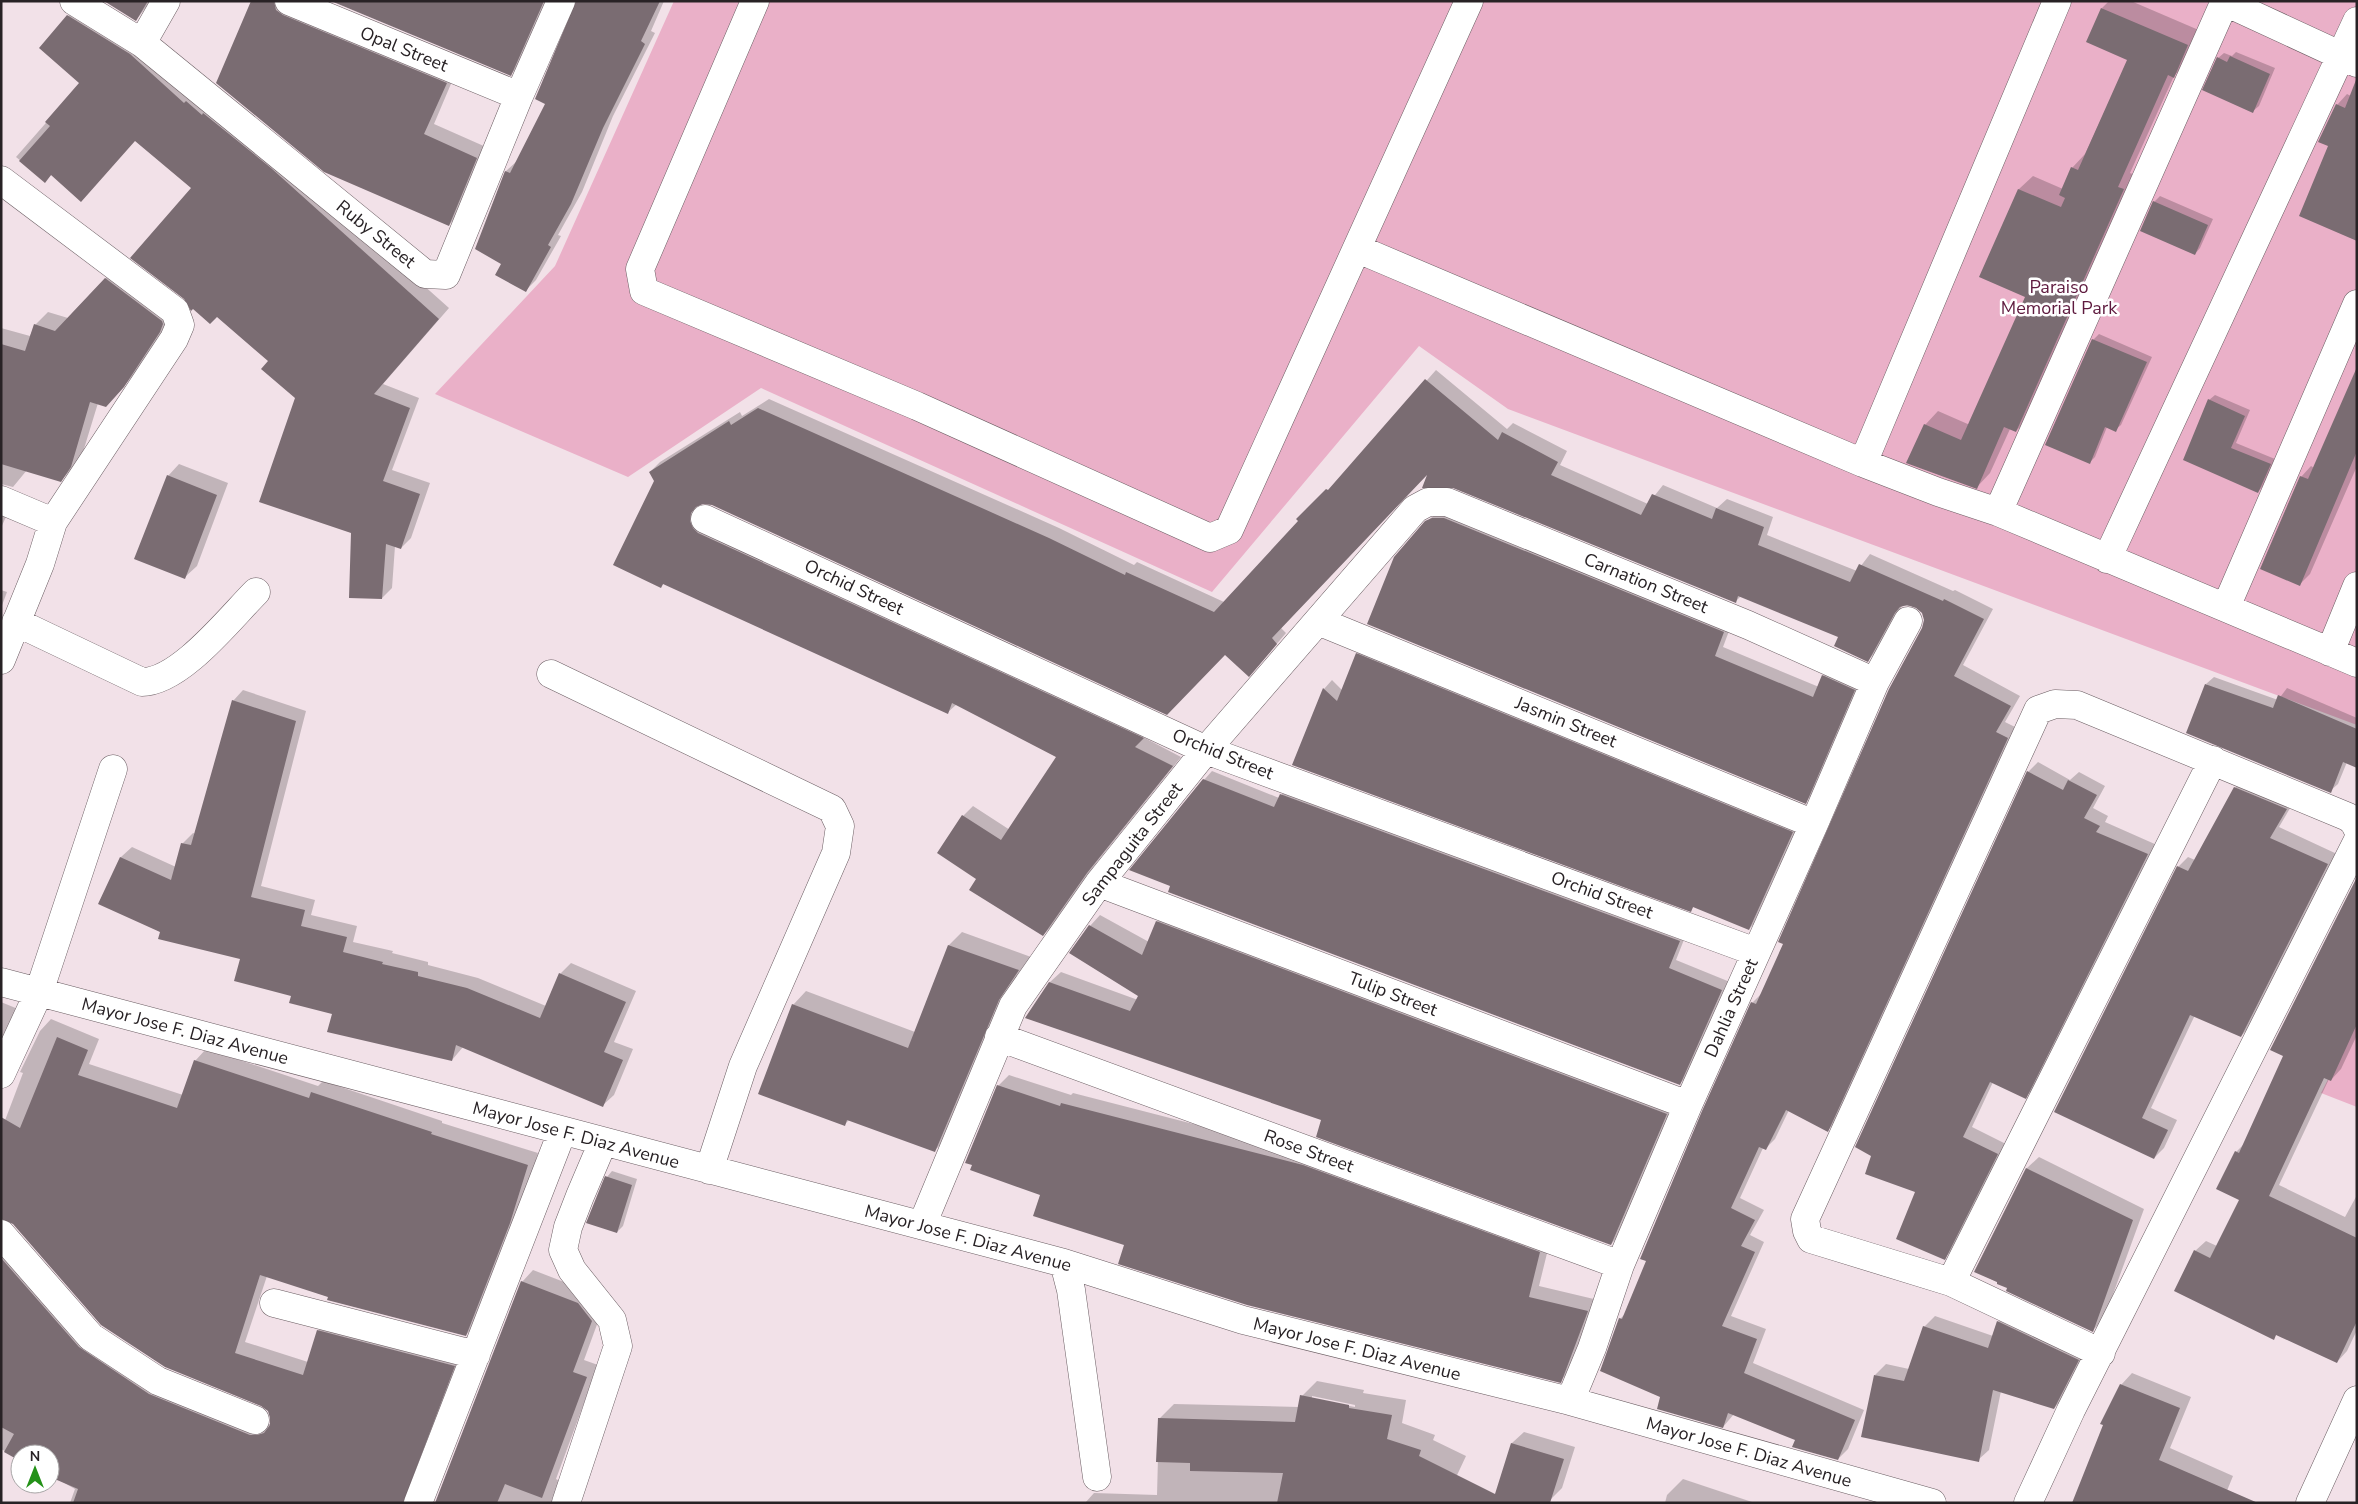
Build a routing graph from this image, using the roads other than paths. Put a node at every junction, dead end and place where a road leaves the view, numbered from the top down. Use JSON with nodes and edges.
{"nodes":[{"id":1,"x":166,"y":1,"type":"edge"},
{"id":2,"x":288,"y":1,"type":"edge"},
{"id":3,"x":561,"y":1,"type":"edge"},
{"id":4,"x":755,"y":1,"type":"edge"},
{"id":5,"x":1469,"y":1,"type":"edge"},
{"id":6,"x":2058,"y":1,"type":"edge"},
{"id":7,"x":2224,"y":2,"type":"edge"},
{"id":8,"x":82,"y":3,"type":"edge"},
{"id":9,"x":2357,"y":22,"type":"edge"},
{"id":10,"x":142,"y":43,"type":"junction"},
{"id":11,"x":2349,"y":60,"type":"edge"},
{"id":12,"x":519,"y":96,"type":"junction"},
{"id":13,"x":1,"y":180,"type":"edge"},
{"id":14,"x":1358,"y":249,"type":"junction"},
{"id":15,"x":2357,"y":304,"type":"edge"},
{"id":16,"x":1863,"y":463,"type":"junction"},
{"id":17,"x":1,"y":500,"type":"edge"},
{"id":18,"x":1415,"y":509,"type":"joint"},
{"id":19,"x":1998,"y":512,"type":"junction"},
{"id":20,"x":705,"y":519,"type":"dead end"},
{"id":21,"x":52,"y":522,"type":"junction"},
{"id":22,"x":2107,"y":559,"type":"junction"},
{"id":23,"x":2357,"y":586,"type":"edge"},
{"id":24,"x":256,"y":592,"type":"dead end"},
{"id":25,"x":2226,"y":607,"type":"junction"},
{"id":26,"x":1318,"y":621,"type":"junction"},
{"id":27,"x":1908,"y":621,"type":"dead end"},
{"id":28,"x":16,"y":622,"type":"junction"},
{"id":29,"x":2330,"y":652,"type":"junction"},
{"id":30,"x":1,"y":660,"type":"edge"},
{"id":31,"x":2357,"y":663,"type":"edge"},
{"id":32,"x":551,"y":674,"type":"dead end"},
{"id":33,"x":1875,"y":682,"type":"junction"},
{"id":34,"x":1206,"y":750,"type":"junction"},
{"id":35,"x":2213,"y":760,"type":"junction"},
{"id":36,"x":113,"y":770,"type":"dead end"},
{"id":37,"x":1814,"y":824,"type":"junction"},
{"id":38,"x":2357,"y":828,"type":"edge"},
{"id":39,"x":2357,"y":842,"type":"edge"},
{"id":40,"x":1099,"y":883,"type":"junction"},
{"id":41,"x":1756,"y":952,"type":"junction"},
{"id":42,"x":1,"y":982,"type":"edge"},
{"id":43,"x":39,"y":992,"type":"junction"},
{"id":44,"x":999,"y":1037,"type":"junction"},
{"id":45,"x":1,"y":1074,"type":"edge"},
{"id":46,"x":1688,"y":1105,"type":"junction"},
{"id":47,"x":562,"y":1132,"type":"junction"},
{"id":48,"x":603,"y":1142,"type":"junction"},
{"id":49,"x":709,"y":1170,"type":"junction"},
{"id":50,"x":922,"y":1225,"type":"junction"},
{"id":51,"x":1,"y":1234,"type":"edge"},
{"id":52,"x":1064,"y":1262,"type":"junction"},
{"id":53,"x":1620,"y":1265,"type":"junction"},
{"id":54,"x":1951,"y":1282,"type":"junction"},
{"id":55,"x":274,"y":1302,"type":"dead end"},
{"id":56,"x":2101,"y":1352,"type":"junction"},
{"id":57,"x":476,"y":1355,"type":"junction"},
{"id":58,"x":2357,"y":1400,"type":"edge"},
{"id":59,"x":1570,"y":1401,"type":"junction"},
{"id":60,"x":255,"y":1420,"type":"dead end"},
{"id":61,"x":1097,"y":1477,"type":"dead end"},
{"id":62,"x":1865,"y":1494,"type":"edge"},
{"id":63,"x":418,"y":1503,"type":"edge"},
{"id":64,"x":566,"y":1503,"type":"edge"},
{"id":65,"x":1932,"y":1503,"type":"edge"},
{"id":66,"x":2028,"y":1503,"type":"edge"},
{"id":67,"x":2310,"y":1503,"type":"edge"}],
"edges":[{"from":1,"to":10,"type":"street"},
{"from":2,"to":12,"type":"street","name":"Opal Street"},
{"from":3,"to":12,"type":"street","name":"Ruby Street"},
{"from":4,"to":14,"type":"street"},
{"from":5,"to":14,"type":"street"},
{"from":6,"to":16,"type":"street"},
{"from":7,"to":11,"type":"street"},
{"from":7,"to":19,"type":"street"},
{"from":8,"to":10,"type":"street","name":"Ruby Street"},
{"from":9,"to":11,"type":"street"},
{"from":10,"to":12,"type":"street","name":"Ruby Street"},
{"from":11,"to":22,"type":"street"},
{"from":13,"to":21,"type":"street"},
{"from":14,"to":16,"type":"street"},
{"from":15,"to":25,"type":"street"},
{"from":16,"to":19,"type":"street"},
{"from":17,"to":21,"type":"street"},
{"from":18,"to":26,"type":"street","name":"Sampaguita Street"},
{"from":18,"to":33,"type":"street","name":"Carnation Street"},
{"from":19,"to":22,"type":"street"},
{"from":20,"to":34,"type":"street","name":"Orchid Street"},
{"from":21,"to":28,"type":"street"},
{"from":22,"to":25,"type":"street"},
{"from":23,"to":29,"type":"street"},
{"from":24,"to":28,"type":"street"},
{"from":25,"to":29,"type":"street"},
{"from":26,"to":34,"type":"street","name":"Sampaguita Street"},
{"from":26,"to":37,"type":"street","name":"Jasmin Street"},
{"from":27,"to":33,"type":"street","name":"Dahlia Street"},
{"from":28,"to":30,"type":"street"},
{"from":29,"to":31,"type":"street"},
{"from":32,"to":49,"type":"street"},
{"from":33,"to":37,"type":"street","name":"Dahlia Street"},
{"from":34,"to":40,"type":"street","name":"Sampaguita Street"},
{"from":34,"to":41,"type":"street","name":"Orchid Street"},
{"from":35,"to":38,"type":"street"},
{"from":35,"to":54,"type":"street"},
{"from":35,"to":54,"type":"street"},
{"from":36,"to":43,"type":"street"},
{"from":37,"to":41,"type":"street","name":"Dahlia Street"},
{"from":39,"to":56,"type":"street"},
{"from":40,"to":44,"type":"street","name":"Sampaguita Street"},
{"from":40,"to":46,"type":"street","name":"Tulip Street"},
{"from":41,"to":46,"type":"street","name":"Dahlia Street"},
{"from":42,"to":43,"type":"street","name":"Mayor Jose F. Diaz Avenue"},
{"from":43,"to":45,"type":"street"},
{"from":43,"to":47,"type":"street","name":"Mayor Jose F. Diaz Avenue"},
{"from":44,"to":50,"type":"street","name":"Sampaguita Street"},
{"from":44,"to":53,"type":"street","name":"Rose Street"},
{"from":46,"to":53,"type":"street","name":"Dahlia Street"},
{"from":47,"to":48,"type":"street","name":"Mayor Jose F. Diaz Avenue"},
{"from":47,"to":57,"type":"street"},
{"from":48,"to":49,"type":"street","name":"Mayor Jose F. Diaz Avenue"},
{"from":48,"to":64,"type":"street"},
{"from":49,"to":50,"type":"street","name":"Mayor Jose F. Diaz Avenue"},
{"from":50,"to":52,"type":"street","name":"Mayor Jose F. Diaz Avenue"},
{"from":51,"to":60,"type":"street"},
{"from":52,"to":59,"type":"street","name":"Mayor Jose F. Diaz Avenue"},
{"from":52,"to":61,"type":"street"},
{"from":53,"to":59,"type":"street","name":"Dahlia Street"},
{"from":54,"to":56,"type":"street"},
{"from":55,"to":57,"type":"street"},
{"from":56,"to":66,"type":"street"},
{"from":57,"to":63,"type":"street"},
{"from":58,"to":67,"type":"street"},
{"from":59,"to":62,"type":"street","name":"Mayor Jose F. Diaz Avenue"},
{"from":62,"to":65,"type":"street","name":"Mayor Jose F. Diaz Avenue"}]}
